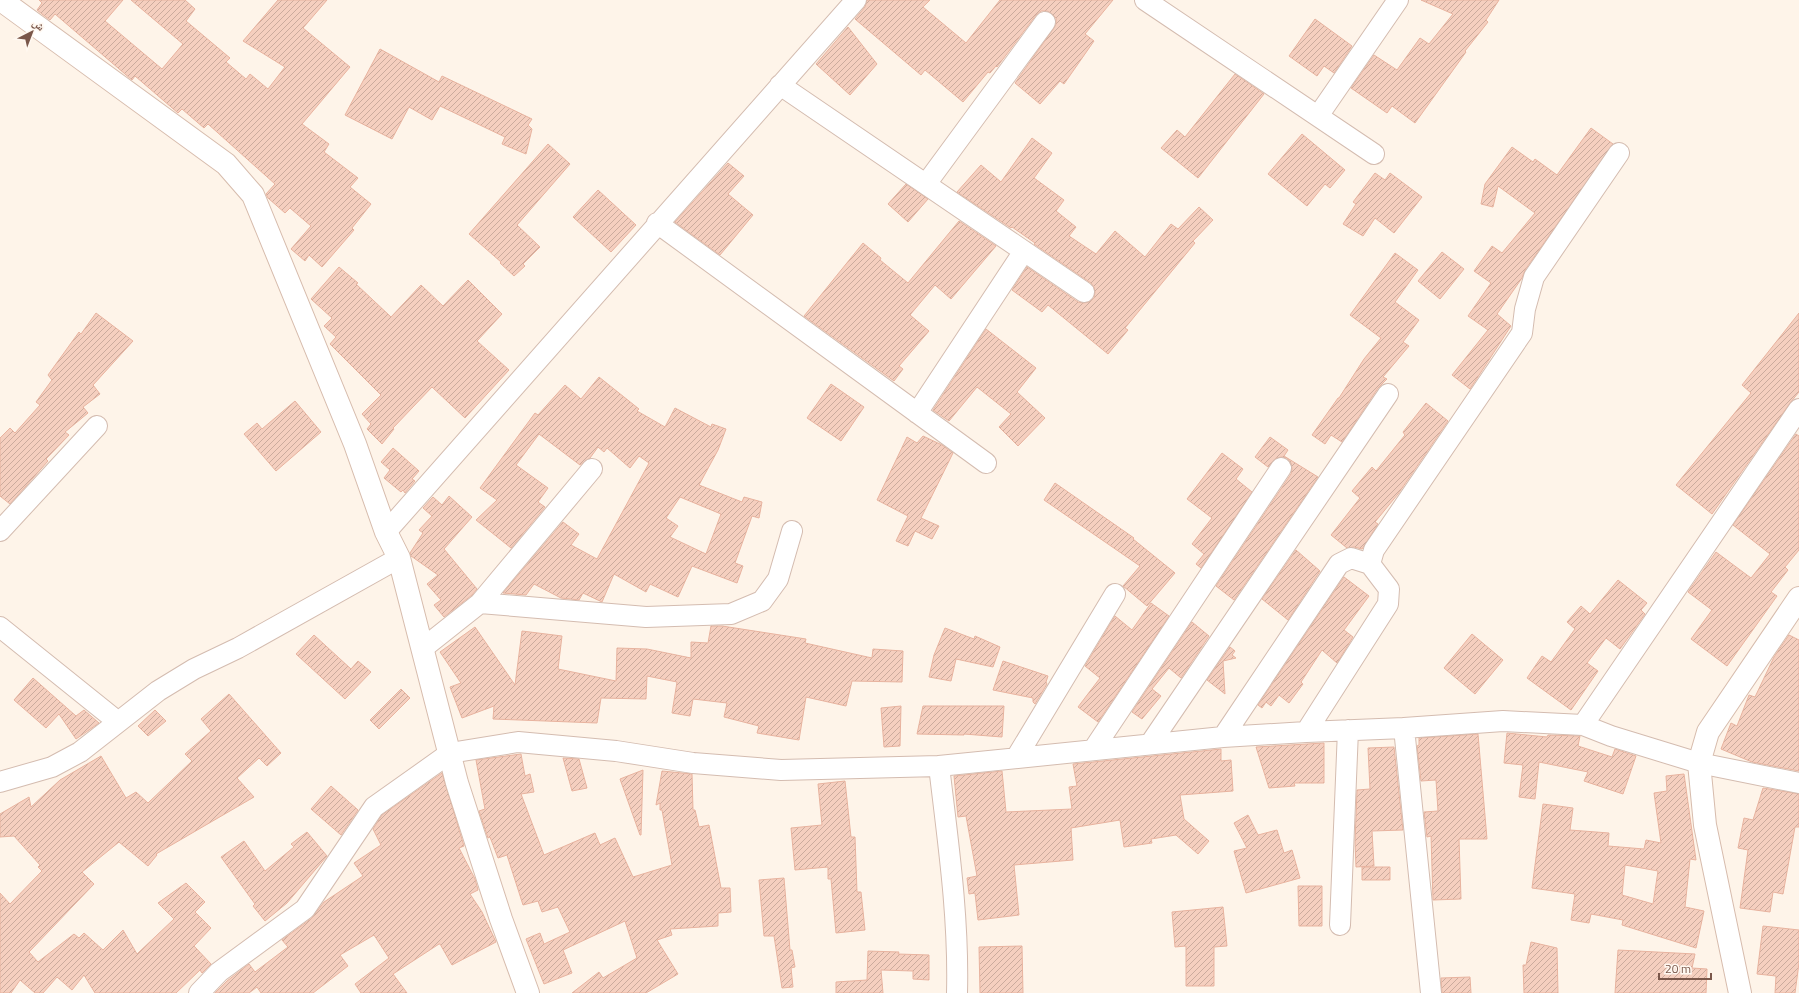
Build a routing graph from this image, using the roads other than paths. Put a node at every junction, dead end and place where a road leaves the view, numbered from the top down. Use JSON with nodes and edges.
{"nodes":[{"id":1,"x":1,"y":0,"type":"edge"},
{"id":2,"x":856,"y":0,"type":"edge"},
{"id":3,"x":1145,"y":0,"type":"edge"},
{"id":4,"x":1398,"y":0,"type":"edge"},
{"id":5,"x":1045,"y":22,"type":"dead end"},
{"id":6,"x":780,"y":85,"type":"junction"},
{"id":7,"x":1318,"y":116,"type":"junction"},
{"id":8,"x":1619,"y":153,"type":"dead end"},
{"id":9,"x":1374,"y":154,"type":"dead end"},
{"id":10,"x":926,"y":184,"type":"junction"},
{"id":11,"x":657,"y":223,"type":"junction"},
{"id":12,"x":1024,"y":251,"type":"junction"},
{"id":13,"x":1084,"y":292,"type":"dead end"},
{"id":14,"x":1388,"y":394,"type":"dead end"},
{"id":15,"x":1799,"y":410,"type":"edge"},
{"id":16,"x":917,"y":412,"type":"junction"},
{"id":17,"x":97,"y":426,"type":"dead end"},
{"id":18,"x":986,"y":462,"type":"dead end"},
{"id":19,"x":1281,"y":468,"type":"dead end"},
{"id":20,"x":592,"y":469,"type":"dead end"},
{"id":21,"x":0,"y":531,"type":"edge"},
{"id":22,"x":792,"y":531,"type":"dead end"},
{"id":23,"x":386,"y":532,"type":"junction"},
{"id":24,"x":399,"y":558,"type":"junction"},
{"id":25,"x":1370,"y":564,"type":"junction"},
{"id":26,"x":1115,"y":594,"type":"dead end"},
{"id":27,"x":1799,"y":598,"type":"edge"},
{"id":28,"x":480,"y":603,"type":"junction"},
{"id":29,"x":0,"y":627,"type":"edge"},
{"id":30,"x":422,"y":649,"type":"junction"},
{"id":31,"x":117,"y":721,"type":"junction"},
{"id":32,"x":1583,"y":725,"type":"junction"},
{"id":33,"x":1404,"y":728,"type":"junction"},
{"id":34,"x":1348,"y":730,"type":"junction"},
{"id":35,"x":1306,"y":732,"type":"junction"},
{"id":36,"x":1223,"y":737,"type":"junction"},
{"id":37,"x":1150,"y":744,"type":"junction"},
{"id":38,"x":1093,"y":750,"type":"junction"},
{"id":39,"x":450,"y":753,"type":"junction"},
{"id":40,"x":1016,"y":758,"type":"junction"},
{"id":41,"x":1699,"y":763,"type":"junction"},
{"id":42,"x":939,"y":766,"type":"junction"},
{"id":43,"x":0,"y":782,"type":"edge"},
{"id":44,"x":1799,"y":783,"type":"edge"},
{"id":45,"x":1340,"y":925,"type":"dead end"},
{"id":46,"x":199,"y":993,"type":"edge"},
{"id":47,"x":528,"y":993,"type":"edge"},
{"id":48,"x":957,"y":993,"type":"edge"},
{"id":49,"x":1431,"y":993,"type":"edge"},
{"id":50,"x":1740,"y":993,"type":"edge"}],
"edges":[{"from":1,"to":23,"type":"street"},
{"from":2,"to":6,"type":"street"},
{"from":3,"to":7,"type":"street"},
{"from":4,"to":7,"type":"street"},
{"from":5,"to":10,"type":"street"},
{"from":6,"to":10,"type":"street"},
{"from":6,"to":11,"type":"street"},
{"from":7,"to":9,"type":"street"},
{"from":8,"to":25,"type":"street"},
{"from":10,"to":12,"type":"street"},
{"from":11,"to":16,"type":"street"},
{"from":11,"to":23,"type":"street"},
{"from":12,"to":13,"type":"street"},
{"from":12,"to":16,"type":"street"},
{"from":14,"to":37,"type":"street"},
{"from":15,"to":32,"type":"street"},
{"from":16,"to":18,"type":"street"},
{"from":17,"to":21,"type":"street"},
{"from":19,"to":38,"type":"street"},
{"from":20,"to":28,"type":"street"},
{"from":22,"to":28,"type":"street"},
{"from":23,"to":24,"type":"street"},
{"from":24,"to":30,"type":"street"},
{"from":24,"to":31,"type":"street"},
{"from":25,"to":35,"type":"street"},
{"from":25,"to":36,"type":"street"},
{"from":26,"to":40,"type":"street"},
{"from":27,"to":41,"type":"street"},
{"from":28,"to":30,"type":"street"},
{"from":29,"to":31,"type":"street"},
{"from":30,"to":39,"type":"street"},
{"from":31,"to":43,"type":"street"},
{"from":32,"to":33,"type":"street"},
{"from":32,"to":41,"type":"street"},
{"from":33,"to":34,"type":"street"},
{"from":33,"to":49,"type":"street"},
{"from":34,"to":35,"type":"street"},
{"from":34,"to":45,"type":"street"},
{"from":35,"to":36,"type":"street"},
{"from":36,"to":37,"type":"street"},
{"from":37,"to":38,"type":"street"},
{"from":38,"to":40,"type":"street"},
{"from":39,"to":42,"type":"street"},
{"from":39,"to":46,"type":"street"},
{"from":39,"to":47,"type":"street"},
{"from":40,"to":42,"type":"street"},
{"from":41,"to":44,"type":"street"},
{"from":41,"to":50,"type":"street"},
{"from":42,"to":48,"type":"street"}]}
